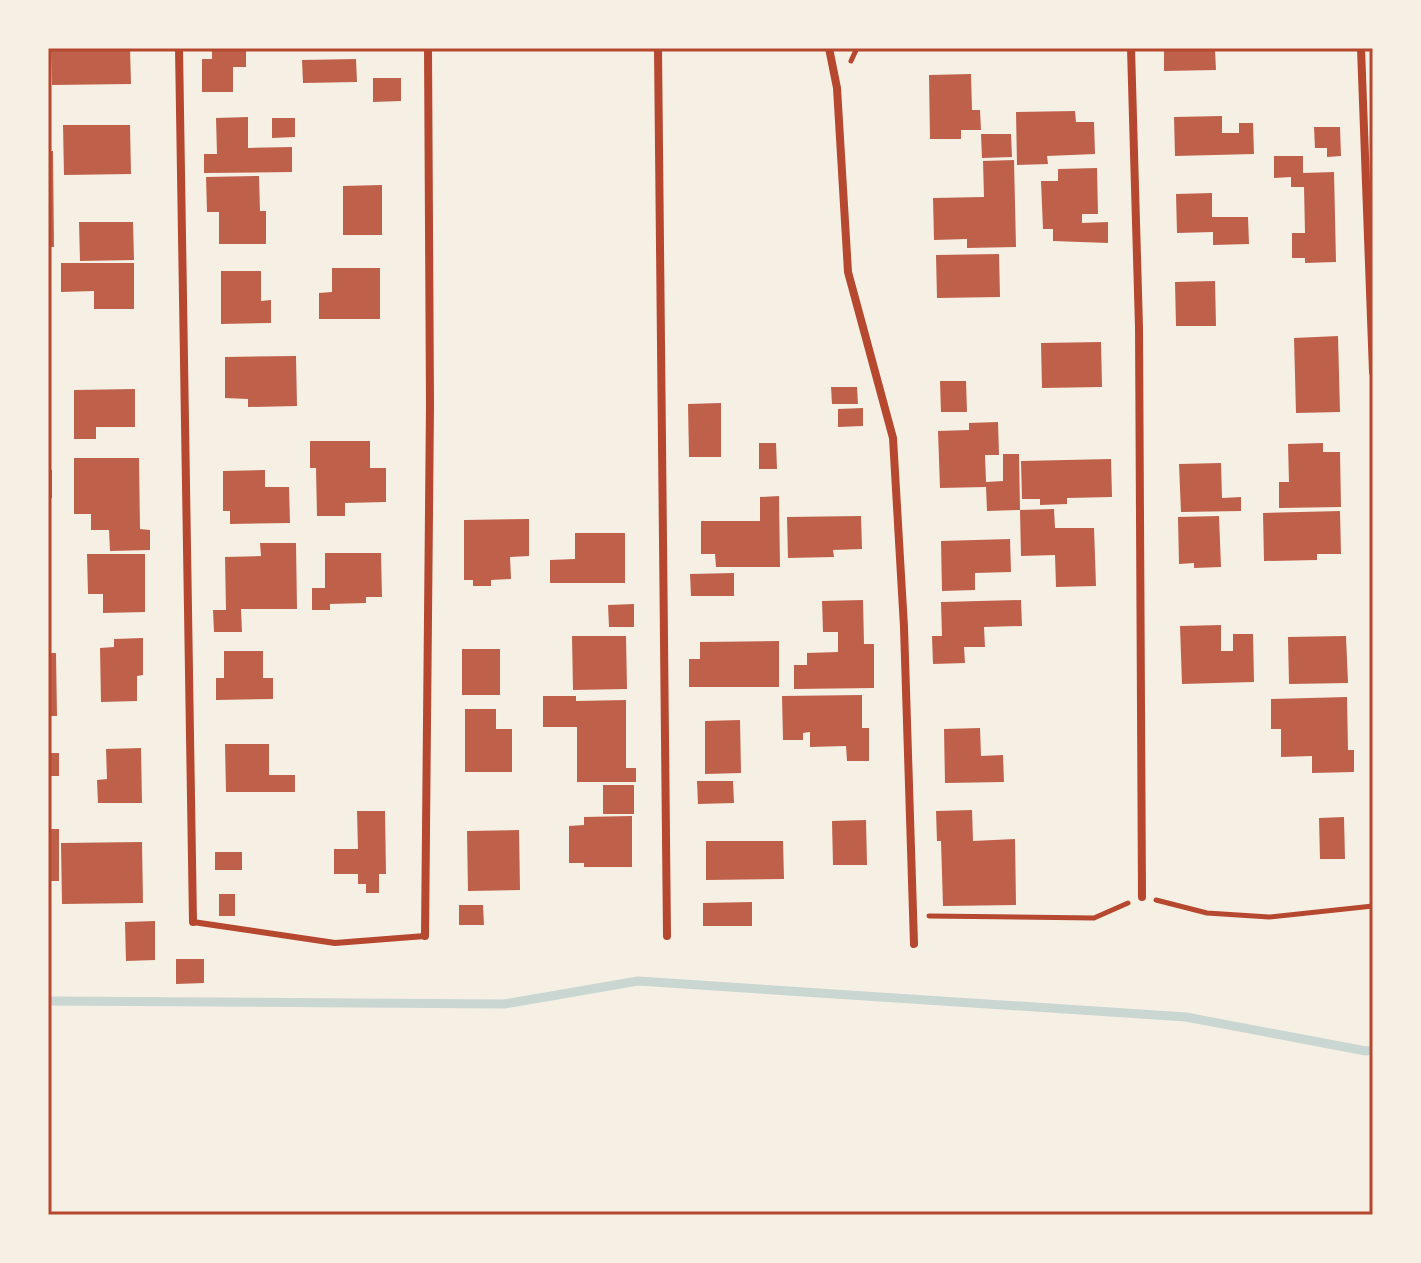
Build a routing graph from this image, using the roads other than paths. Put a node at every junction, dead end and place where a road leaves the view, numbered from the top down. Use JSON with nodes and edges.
{"nodes":[{"id":1,"x":179,"y":48,"type":"edge"},
{"id":2,"x":428,"y":48,"type":"edge"},
{"id":3,"x":658,"y":48,"type":"edge"},
{"id":4,"x":829,"y":48,"type":"edge"},
{"id":5,"x":1131,"y":48,"type":"edge"},
{"id":6,"x":1361,"y":48,"type":"edge"},
{"id":7,"x":1373,"y":372,"type":"edge"},
{"id":8,"x":1142,"y":897,"type":"dead end"},
{"id":9,"x":193,"y":922,"type":"joint"},
{"id":10,"x":425,"y":936,"type":"joint"},
{"id":11,"x":667,"y":936,"type":"dead end"},
{"id":12,"x":914,"y":944,"type":"dead end"}],
"edges":[{"from":1,"to":9,"type":"street"},
{"from":2,"to":10,"type":"street"},
{"from":3,"to":11,"type":"street"},
{"from":4,"to":12,"type":"street"},
{"from":5,"to":8,"type":"street"},
{"from":6,"to":7,"type":"street"},
{"from":9,"to":10,"type":"lane"}]}
